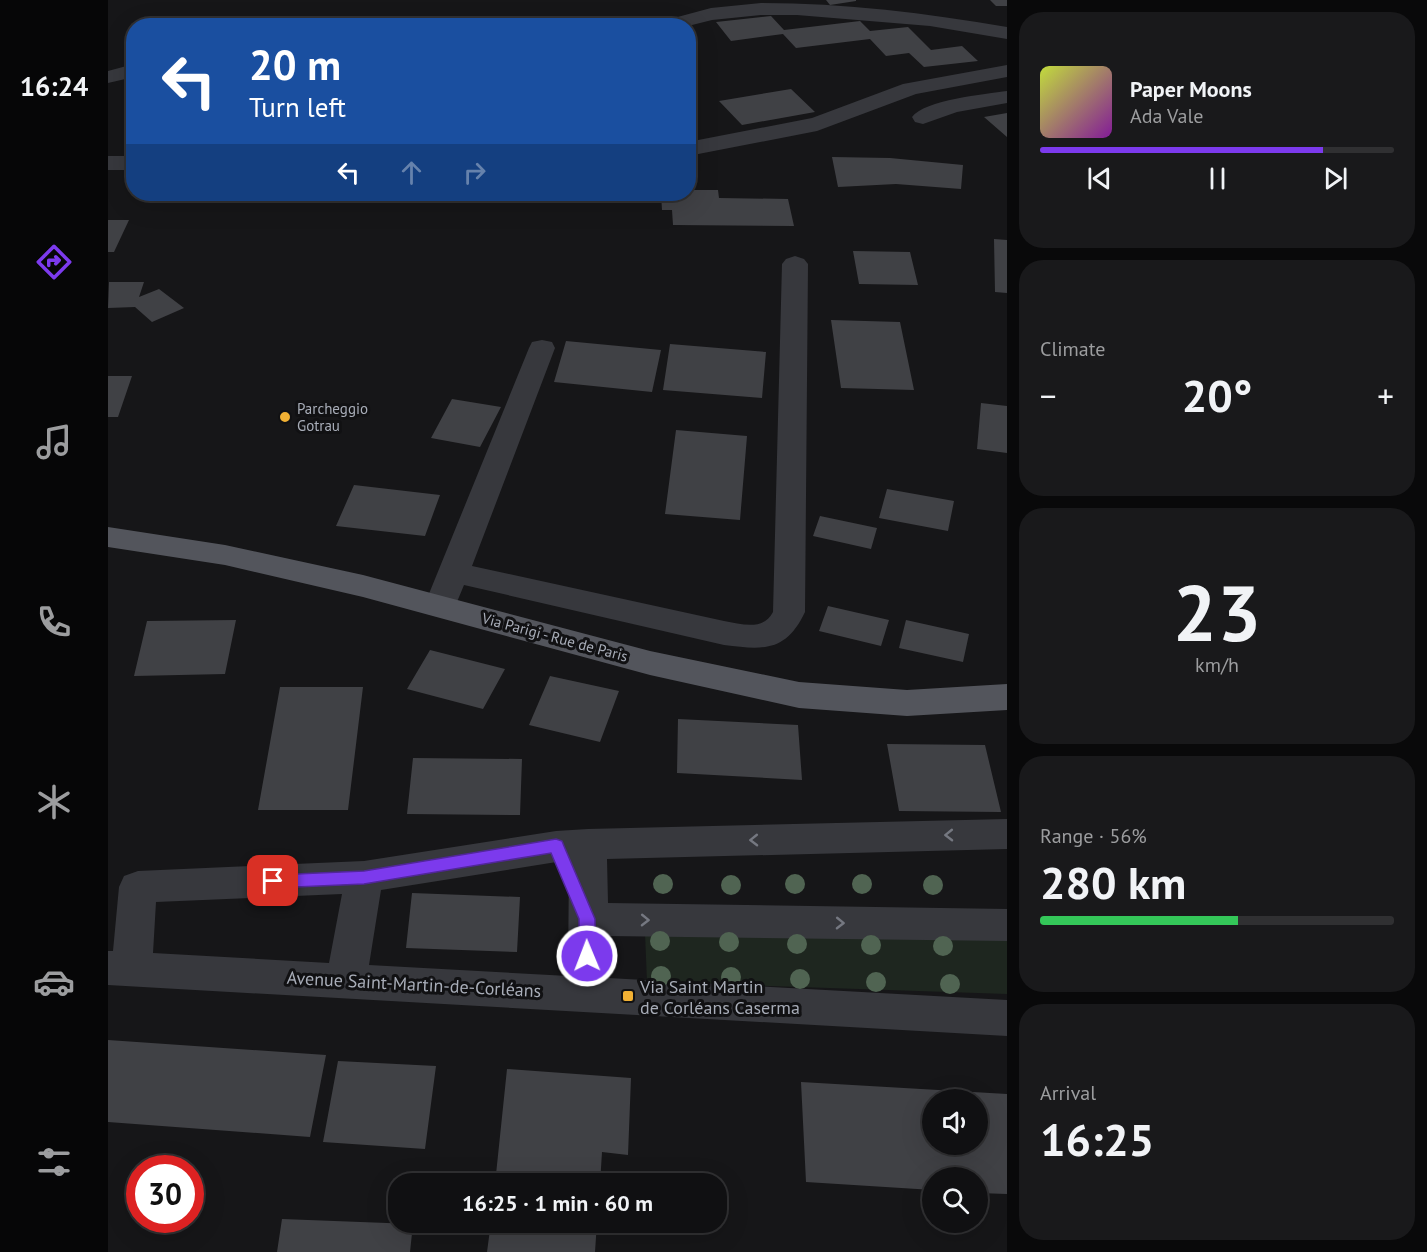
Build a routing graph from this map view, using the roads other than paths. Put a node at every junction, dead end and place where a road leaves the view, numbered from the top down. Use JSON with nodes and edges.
{"nodes":[{"id":1,"x":911,"y":0,"type":"edge"},
{"id":2,"x":696,"y":18,"type":"edge"},
{"id":3,"x":1007,"y":33,"type":"edge"},
{"id":4,"x":1007,"y":33,"type":"edge"},
{"id":5,"x":126,"y":71,"type":"edge"},
{"id":6,"x":1007,"y":71,"type":"edge"},
{"id":7,"x":108,"y":77,"type":"edge"},
{"id":8,"x":1007,"y":97,"type":"edge"},
{"id":9,"x":923,"y":117,"type":"dead end"},
{"id":10,"x":696,"y":147,"type":"edge"},
{"id":11,"x":108,"y":163,"type":"edge"},
{"id":12,"x":126,"y":163,"type":"edge"},
{"id":13,"x":795,"y":264,"type":"dead end"},
{"id":14,"x":542,"y":348,"type":"dead end"},
{"id":15,"x":108,"y":537,"type":"edge"},
{"id":16,"x":453,"y":572,"type":"junction"},
{"id":17,"x":440,"y":606,"type":"junction"},
{"id":18,"x":1007,"y":697,"type":"edge"},
{"id":19,"x":1007,"y":834,"type":"edge"},
{"id":20,"x":572,"y":845,"type":"junction"},
{"id":21,"x":364,"y":877,"type":"junction"},
{"id":22,"x":587,"y":919,"type":"junction"},
{"id":23,"x":1007,"y":925,"type":"edge"},
{"id":24,"x":120,"y":968,"type":"edge"},
{"id":25,"x":346,"y":981,"type":"junction"},
{"id":26,"x":588,"y":994,"type":"junction"},
{"id":27,"x":1007,"y":1018,"type":"edge"}],
"edges":[{"from":1,"to":3,"type":"street"},
{"from":2,"to":4,"type":"street"},
{"from":5,"to":7,"type":"street"},
{"from":6,"to":10,"type":"street"},
{"from":8,"to":9,"type":"street"},
{"from":11,"to":12,"type":"street"},
{"from":13,"to":16,"type":"street"},
{"from":14,"to":16,"type":"street"},
{"from":15,"to":17,"type":"main road","name":"Via Parigi - Rue de Paris"},
{"from":16,"to":17,"type":"street"},
{"from":17,"to":18,"type":"main road","name":"Via Parigi - Rue de Paris"},
{"from":19,"to":20,"type":"street","one_way":true},
{"from":20,"to":21,"type":"street"},
{"from":20,"to":22,"type":"street"},
{"from":21,"to":24,"type":"street"},
{"from":21,"to":25,"type":"street"},
{"from":22,"to":23,"type":"street","one_way":true},
{"from":22,"to":26,"type":"street"},
{"from":24,"to":25,"type":"street","name":"Avenue Saint-Martin-de-Corléans"},
{"from":25,"to":26,"type":"street","name":"Avenue Saint-Martin-de-Corléans"},
{"from":26,"to":27,"type":"street","name":"Avenue Saint-Martin-de-Corléans"}]}
